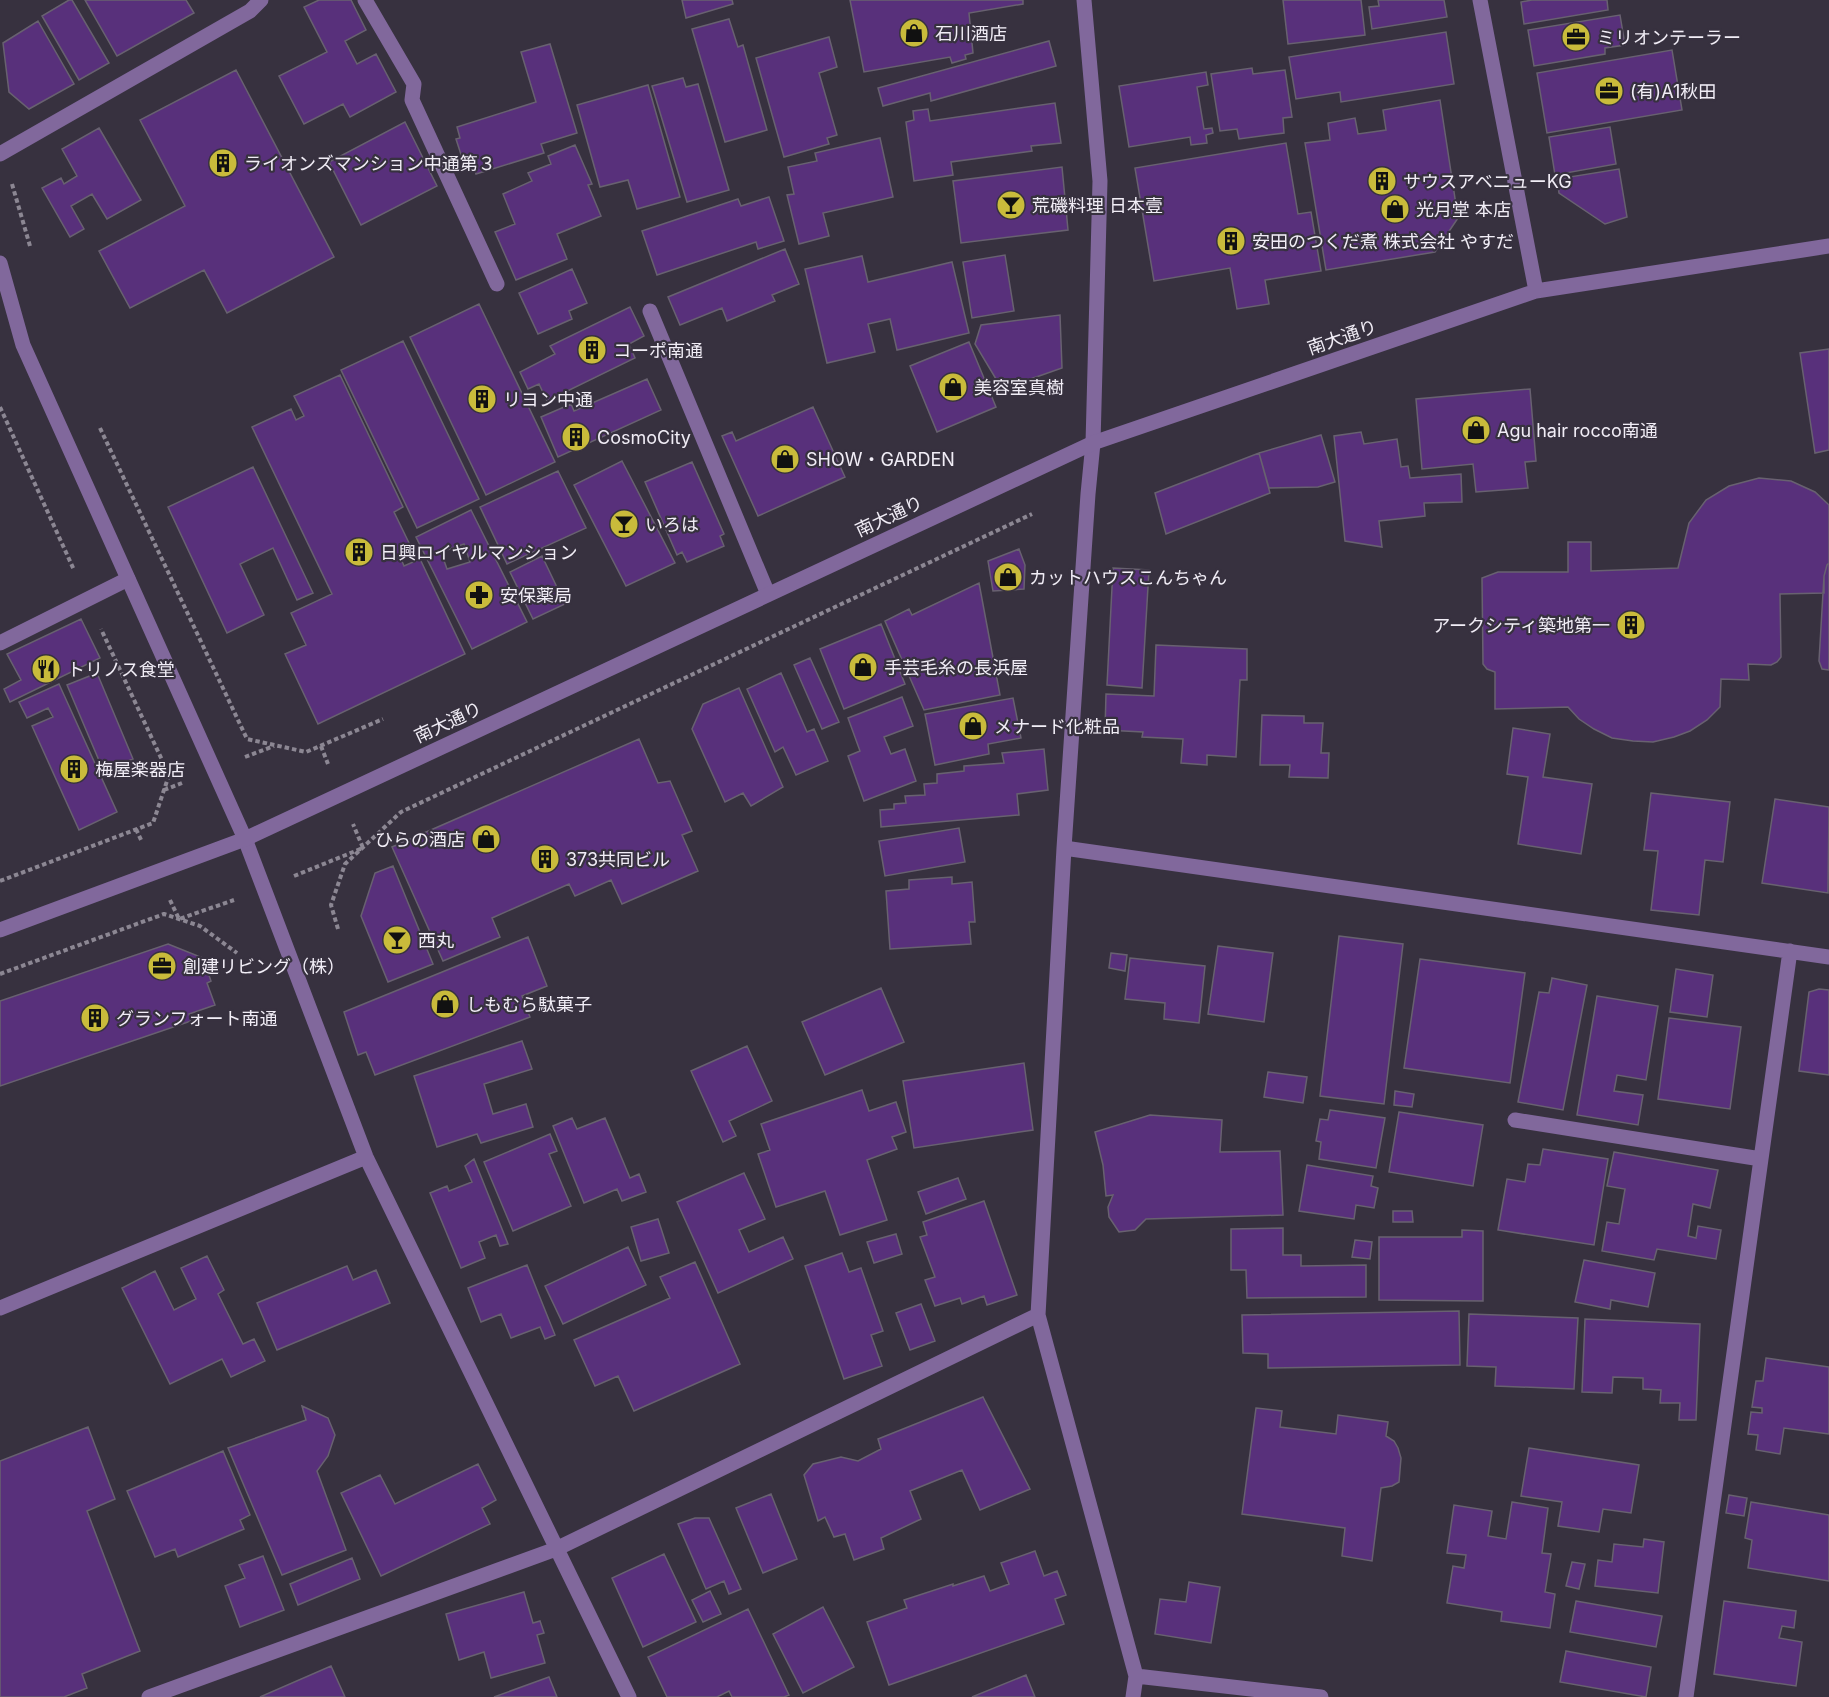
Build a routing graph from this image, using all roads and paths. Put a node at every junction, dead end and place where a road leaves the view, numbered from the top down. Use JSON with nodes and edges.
{"nodes":[{"id":1,"x":261,"y":0,"type":"edge"},
{"id":2,"x":365,"y":0,"type":"edge"},
{"id":3,"x":1084,"y":0,"type":"edge"},
{"id":4,"x":1480,"y":0,"type":"edge"},
{"id":5,"x":1,"y":153,"type":"edge"},
{"id":6,"x":1829,"y":246,"type":"edge"},
{"id":7,"x":32,"y":254,"type":"dead end"},
{"id":8,"x":0,"y":263,"type":"edge"},
{"id":9,"x":497,"y":284,"type":"dead end"},
{"id":10,"x":1536,"y":291,"type":"junction"},
{"id":11,"x":650,"y":311,"type":"dead end"},
{"id":12,"x":96,"y":419,"type":"dead end"},
{"id":13,"x":1093,"y":443,"type":"junction"},
{"id":14,"x":1032,"y":514,"type":"dead end"},
{"id":15,"x":128,"y":579,"type":"junction"},
{"id":16,"x":768,"y":594,"type":"junction"},
{"id":17,"x":0,"y":643,"type":"edge"},
{"id":18,"x":383,"y":718,"type":"dead end"},
{"id":19,"x":153,"y":823,"type":"dead end"},
{"id":20,"x":245,"y":839,"type":"junction"},
{"id":21,"x":1064,"y":848,"type":"junction"},
{"id":22,"x":0,"y":881,"type":"edge"},
{"id":23,"x":338,"y":929,"type":"dead end"},
{"id":24,"x":0,"y":930,"type":"edge"},
{"id":25,"x":1790,"y":951,"type":"junction"},
{"id":26,"x":237,"y":953,"type":"dead end"},
{"id":27,"x":1829,"y":957,"type":"edge"},
{"id":28,"x":0,"y":974,"type":"edge"},
{"id":29,"x":1515,"y":1120,"type":"dead end"},
{"id":30,"x":366,"y":1157,"type":"junction"},
{"id":31,"x":1761,"y":1159,"type":"junction"},
{"id":32,"x":0,"y":1308,"type":"edge"},
{"id":33,"x":1038,"y":1315,"type":"junction"},
{"id":34,"x":556,"y":1549,"type":"junction"},
{"id":35,"x":1136,"y":1676,"type":"junction"},
{"id":36,"x":149,"y":1697,"type":"edge"},
{"id":37,"x":628,"y":1697,"type":"edge"},
{"id":38,"x":1133,"y":1697,"type":"edge"},
{"id":39,"x":1321,"y":1697,"type":"edge"},
{"id":40,"x":1686,"y":1697,"type":"edge"}],
"edges":[{"from":1,"to":5,"type":"street"},
{"from":2,"to":9,"type":"street"},
{"from":3,"to":13,"type":"street"},
{"from":4,"to":10,"type":"street"},
{"from":5,"to":7,"type":"path"},
{"from":6,"to":10,"type":"street","name":"南大通り"},
{"from":8,"to":15,"type":"street"},
{"from":10,"to":13,"type":"street","name":"南大通り"},
{"from":11,"to":16,"type":"street"},
{"from":12,"to":18,"type":"path"},
{"from":13,"to":16,"type":"street","name":"南大通り"},
{"from":13,"to":21,"type":"street"},
{"from":14,"to":23,"type":"path"},
{"from":15,"to":17,"type":"street"},
{"from":15,"to":20,"type":"street"},
{"from":16,"to":20,"type":"street","name":"南大通り"},
{"from":19,"to":22,"type":"path"},
{"from":20,"to":24,"type":"street","name":"南大通り"},
{"from":20,"to":30,"type":"street"},
{"from":21,"to":25,"type":"street"},
{"from":21,"to":33,"type":"street"},
{"from":25,"to":27,"type":"street"},
{"from":25,"to":31,"type":"street"},
{"from":26,"to":28,"type":"path"},
{"from":29,"to":31,"type":"street"},
{"from":30,"to":32,"type":"street"},
{"from":30,"to":34,"type":"street"},
{"from":31,"to":40,"type":"street"},
{"from":33,"to":34,"type":"street"},
{"from":33,"to":35,"type":"street"},
{"from":34,"to":36,"type":"street"},
{"from":34,"to":37,"type":"street"},
{"from":35,"to":38,"type":"street"},
{"from":35,"to":39,"type":"street"}]}
